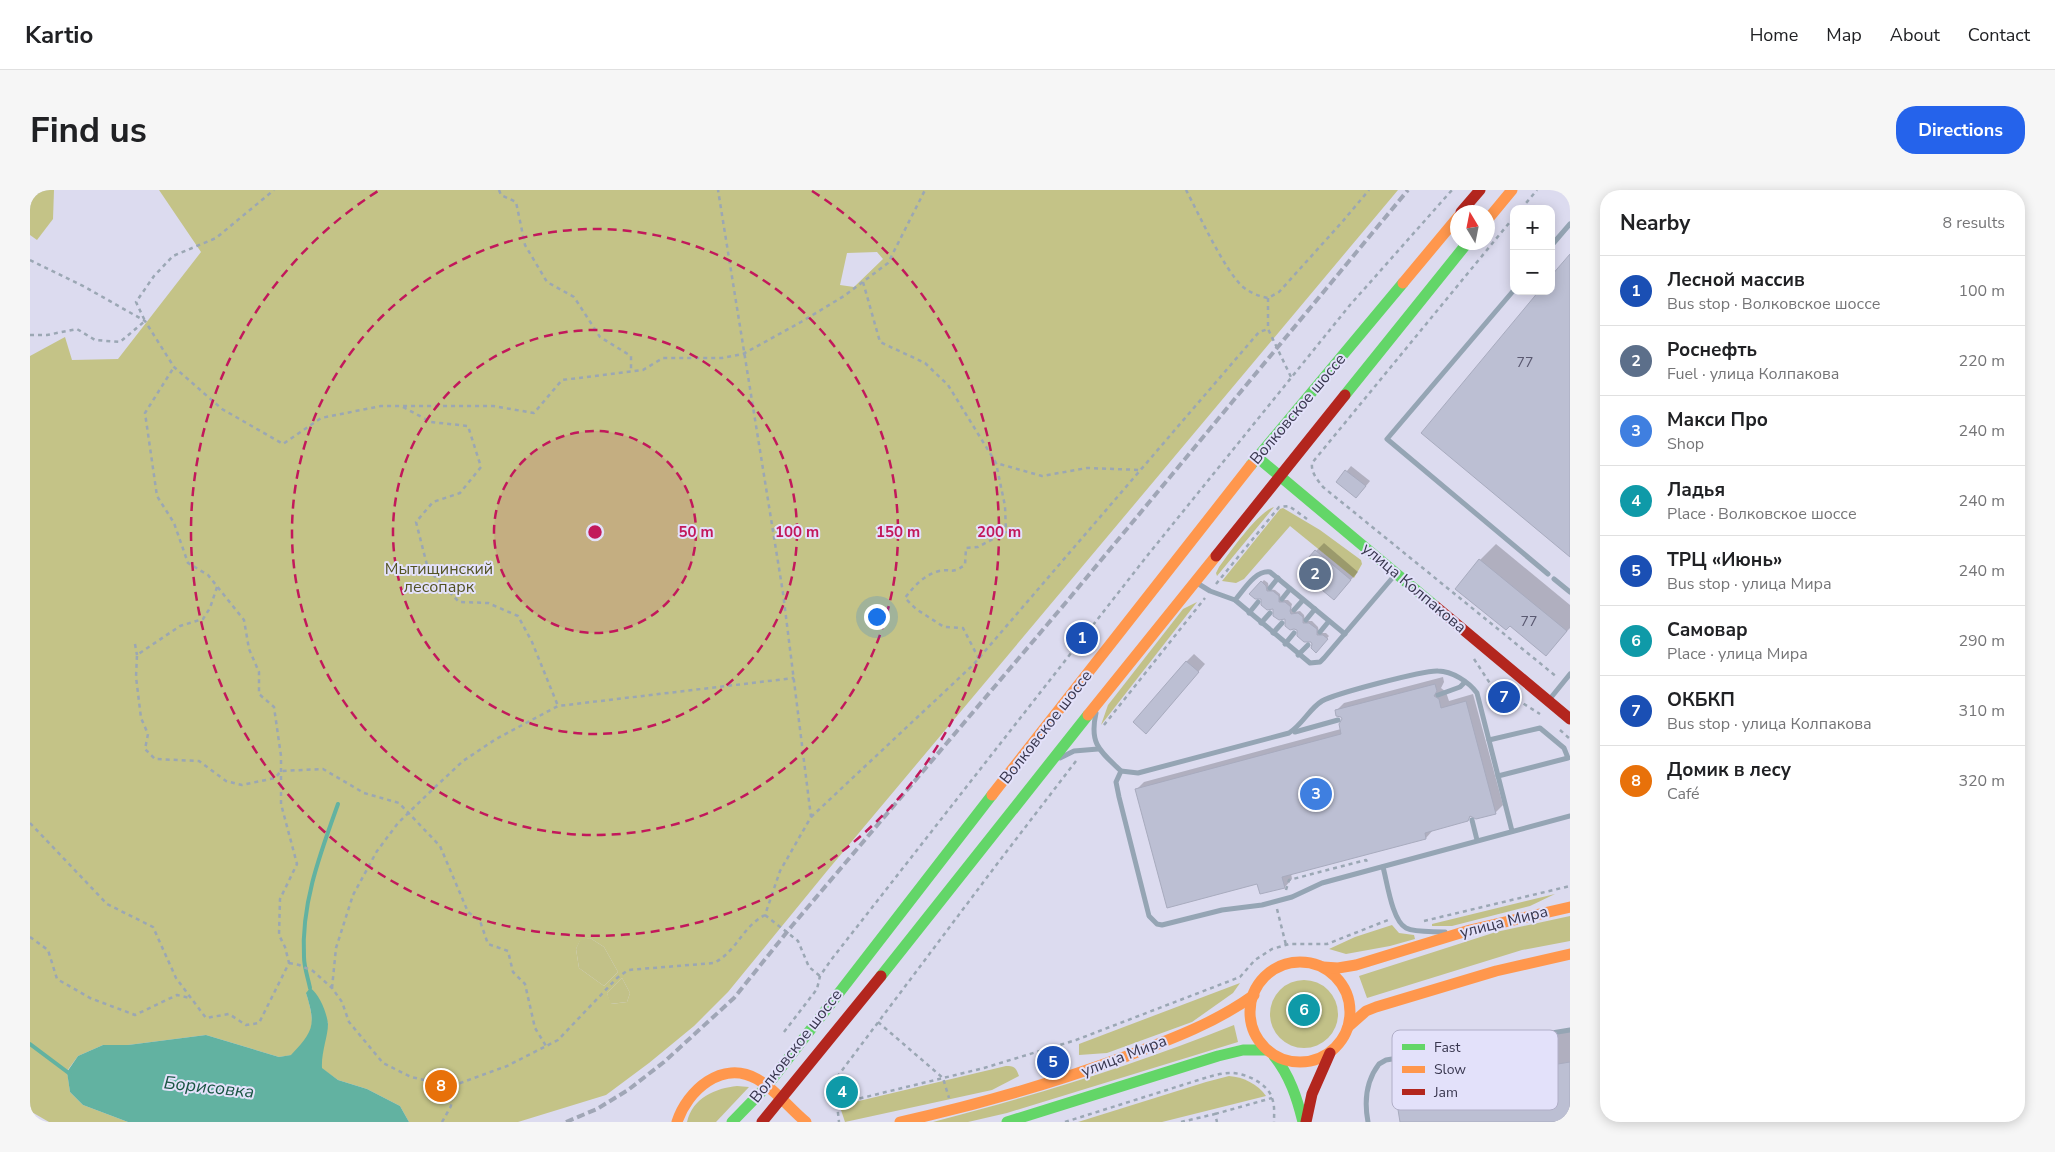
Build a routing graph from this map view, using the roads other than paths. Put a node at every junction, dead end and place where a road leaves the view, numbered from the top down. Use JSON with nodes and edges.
{"nodes":[{"id":1,"x":1480,"y":190,"type":"edge"},
{"id":2,"x":1512,"y":190,"type":"edge"},
{"id":3,"x":1468,"y":205,"type":"edge"},
{"id":4,"x":1495,"y":211,"type":"edge"},
{"id":5,"x":1570,"y":224,"type":"edge"},
{"id":6,"x":1450,"y":227,"type":"edge"},
{"id":7,"x":1555,"y":241,"type":"edge"},
{"id":8,"x":1462,"y":250,"type":"edge"},
{"id":9,"x":1510,"y":295,"type":"edge"},
{"id":10,"x":1257,"y":457,"type":"junction"},
{"id":11,"x":1281,"y":476,"type":"junction"},
{"id":12,"x":1396,"y":574,"type":"junction"},
{"id":13,"x":1548,"y":574,"type":"dead end"},
{"id":14,"x":1278,"y":578,"type":"junction"},
{"id":15,"x":1554,"y":579,"type":"dead end"},
{"id":16,"x":1195,"y":581,"type":"junction"},
{"id":17,"x":1270,"y":588,"type":"dead end"},
{"id":18,"x":1290,"y":589,"type":"junction"},
{"id":19,"x":1570,"y":592,"type":"edge"},
{"id":20,"x":1282,"y":599,"type":"dead end"},
{"id":21,"x":1235,"y":600,"type":"junction"},
{"id":22,"x":1303,"y":600,"type":"junction"},
{"id":23,"x":1258,"y":602,"type":"dead end"},
{"id":24,"x":1315,"y":609,"type":"junction"},
{"id":25,"x":1294,"y":610,"type":"dead end"},
{"id":26,"x":1249,"y":613,"type":"junction"},
{"id":27,"x":1270,"y":613,"type":"dead end"},
{"id":28,"x":1306,"y":620,"type":"dead end"},
{"id":29,"x":1329,"y":621,"type":"junction"},
{"id":30,"x":1261,"y":623,"type":"junction"},
{"id":31,"x":1282,"y":623,"type":"dead end"},
{"id":32,"x":1320,"y":632,"type":"dead end"},
{"id":33,"x":1273,"y":633,"type":"junction"},
{"id":34,"x":1294,"y":633,"type":"dead end"},
{"id":35,"x":1344,"y":634,"type":"junction"},
{"id":36,"x":1285,"y":644,"type":"junction"},
{"id":37,"x":1308,"y":645,"type":"dead end"},
{"id":38,"x":1298,"y":655,"type":"junction"},
{"id":39,"x":1570,"y":674,"type":"edge"},
{"id":40,"x":1465,"y":682,"type":"junction"},
{"id":41,"x":1438,"y":695,"type":"dead end"},
{"id":42,"x":1548,"y":701,"type":"junction"},
{"id":43,"x":1098,"y":703,"type":"junction"},
{"id":44,"x":1570,"y":719,"type":"edge"},
{"id":45,"x":1338,"y":720,"type":"dead end"},
{"id":46,"x":1289,"y":733,"type":"junction"},
{"id":47,"x":1489,"y":740,"type":"junction"},
{"id":48,"x":1098,"y":749,"type":"junction"},
{"id":49,"x":1043,"y":770,"type":"junction"},
{"id":50,"x":1121,"y":771,"type":"junction"},
{"id":51,"x":1498,"y":776,"type":"junction"},
{"id":52,"x":1570,"y":816,"type":"edge"},
{"id":53,"x":1472,"y":820,"type":"dead end"},
{"id":54,"x":1512,"y":831,"type":"junction"},
{"id":55,"x":1477,"y":840,"type":"junction"},
{"id":56,"x":1383,"y":867,"type":"junction"},
{"id":57,"x":1570,"y":907,"type":"edge"},
{"id":58,"x":1470,"y":930,"type":"junction"},
{"id":59,"x":1570,"y":954,"type":"edge"},
{"id":60,"x":1323,"y":967,"type":"junction"},
{"id":61,"x":1254,"y":995,"type":"junction"},
{"id":62,"x":1348,"y":1027,"type":"junction"},
{"id":63,"x":1270,"y":1053,"type":"junction"},
{"id":64,"x":1330,"y":1053,"type":"junction"},
{"id":65,"x":1392,"y":1059,"type":"edge"},
{"id":66,"x":767,"y":1086,"type":"junction"},
{"id":67,"x":782,"y":1099,"type":"junction"},
{"id":68,"x":803,"y":1121,"type":"edge"},
{"id":69,"x":677,"y":1122,"type":"edge"},
{"id":70,"x":732,"y":1122,"type":"edge"},
{"id":71,"x":762,"y":1122,"type":"edge"},
{"id":72,"x":900,"y":1122,"type":"edge"},
{"id":73,"x":1007,"y":1122,"type":"edge"},
{"id":74,"x":1304,"y":1122,"type":"edge"},
{"id":75,"x":1368,"y":1122,"type":"edge"}],
"edges":[{"from":1,"to":3,"type":"main road"},
{"from":2,"to":4,"type":"main road"},
{"from":5,"to":7,"type":"lane"},
{"from":6,"to":10,"type":"main road","name":"Волковское шоссе"},
{"from":8,"to":11,"type":"main road","name":"Волковское шоссе"},
{"from":9,"to":13,"type":"lane"},
{"from":10,"to":11,"type":"main road","name":"улица Колпакова"},
{"from":10,"to":66,"type":"main road","name":"Волковское шоссе"},
{"from":11,"to":12,"type":"main road","name":"улица Колпакова"},
{"from":11,"to":16,"type":"main road","name":"Волковское шоссе"},
{"from":12,"to":35,"type":"lane"},
{"from":12,"to":42,"type":"main road","name":"улица Колпакова"},
{"from":14,"to":17,"type":"lane"},
{"from":14,"to":18,"type":"lane"},
{"from":14,"to":21,"type":"lane"},
{"from":15,"to":19,"type":"lane"},
{"from":16,"to":21,"type":"lane"},
{"from":16,"to":43,"type":"main road","name":"Волковское шоссе"},
{"from":18,"to":20,"type":"lane"},
{"from":18,"to":22,"type":"lane"},
{"from":21,"to":26,"type":"lane"},
{"from":22,"to":24,"type":"lane"},
{"from":22,"to":25,"type":"lane"},
{"from":23,"to":26,"type":"lane"},
{"from":24,"to":28,"type":"lane"},
{"from":24,"to":29,"type":"lane"},
{"from":26,"to":30,"type":"lane"},
{"from":27,"to":30,"type":"lane"},
{"from":29,"to":32,"type":"lane"},
{"from":29,"to":35,"type":"lane"},
{"from":30,"to":33,"type":"lane"},
{"from":31,"to":33,"type":"lane"},
{"from":33,"to":36,"type":"lane"},
{"from":34,"to":36,"type":"lane"},
{"from":35,"to":38,"type":"lane"},
{"from":36,"to":38,"type":"lane"},
{"from":37,"to":38,"type":"lane"},
{"from":39,"to":42,"type":"lane"},
{"from":40,"to":41,"type":"lane"},
{"from":40,"to":46,"type":"lane"},
{"from":40,"to":47,"type":"lane"},
{"from":42,"to":44,"type":"main road","name":"улица Колпакова"},
{"from":43,"to":48,"type":"lane"},
{"from":43,"to":49,"type":"main road","name":"Волковское шоссе"},
{"from":45,"to":46,"type":"lane"},
{"from":46,"to":50,"type":"lane"},
{"from":47,"to":51,"type":"lane"},
{"from":47,"to":51,"type":"lane"},
{"from":48,"to":49,"type":"lane"},
{"from":48,"to":50,"type":"lane"},
{"from":49,"to":67,"type":"main road","name":"Волковское шоссе"},
{"from":50,"to":56,"type":"lane"},
{"from":51,"to":54,"type":"lane"},
{"from":52,"to":54,"type":"lane"},
{"from":53,"to":55,"type":"lane"},
{"from":54,"to":55,"type":"lane"},
{"from":55,"to":56,"type":"lane"},
{"from":56,"to":58,"type":"lane"},
{"from":57,"to":58,"type":"main road","name":"улица Мира"},
{"from":58,"to":60,"type":"main road","name":"улица Мира"},
{"from":59,"to":62,"type":"main road"},
{"from":60,"to":61,"type":"main road"},
{"from":60,"to":62,"type":"main road"},
{"from":61,"to":63,"type":"main road"},
{"from":61,"to":72,"type":"main road","name":"улица Мира"},
{"from":62,"to":64,"type":"main road"},
{"from":63,"to":64,"type":"main road"},
{"from":63,"to":73,"type":"main road","name":"улица Мира"},
{"from":63,"to":74,"type":"main road"},
{"from":64,"to":74,"type":"main road"},
{"from":65,"to":75,"type":"lane"},
{"from":66,"to":67,"type":"main road"},
{"from":66,"to":69,"type":"main road"},
{"from":66,"to":70,"type":"main road","name":"Волковское шоссе"},
{"from":67,"to":68,"type":"main road"},
{"from":67,"to":71,"type":"main road","name":"Волковское шоссе"}]}
